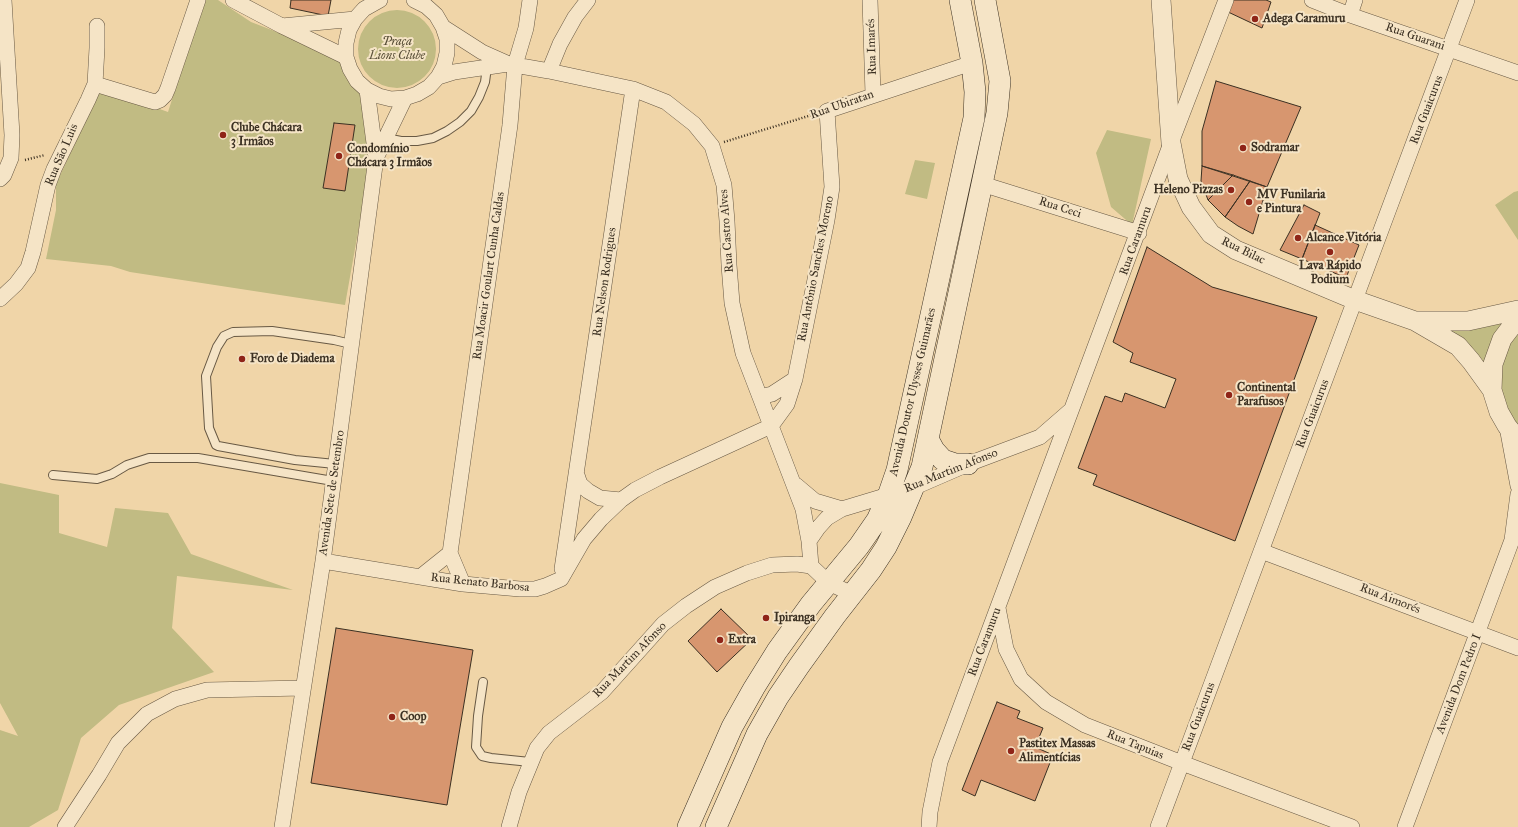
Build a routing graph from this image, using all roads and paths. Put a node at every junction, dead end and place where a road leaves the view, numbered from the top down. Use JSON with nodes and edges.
{"nodes":[{"id":1,"x":4,"y":0,"type":"edge"},
{"id":2,"x":198,"y":0,"type":"edge"},
{"id":3,"x":233,"y":0,"type":"edge"},
{"id":4,"x":380,"y":0,"type":"edge"},
{"id":5,"x":530,"y":0,"type":"edge"},
{"id":6,"x":588,"y":0,"type":"edge"},
{"id":7,"x":870,"y":0,"type":"edge"},
{"id":8,"x":960,"y":0,"type":"edge"},
{"id":9,"x":985,"y":0,"type":"edge"},
{"id":10,"x":1161,"y":0,"type":"edge"},
{"id":11,"x":1226,"y":0,"type":"edge"},
{"id":12,"x":1312,"y":0,"type":"edge"},
{"id":13,"x":1356,"y":0,"type":"edge"},
{"id":14,"x":1467,"y":0,"type":"edge"},
{"id":15,"x":422,"y":2,"type":"edge"},
{"id":16,"x":1350,"y":15,"type":"junction"},
{"id":17,"x":355,"y":19,"type":"junction"},
{"id":18,"x":97,"y":26,"type":"dead end"},
{"id":19,"x":282,"y":26,"type":"junction"},
{"id":20,"x":443,"y":27,"type":"junction"},
{"id":21,"x":1450,"y":49,"type":"junction"},
{"id":22,"x":346,"y":57,"type":"junction"},
{"id":23,"x":972,"y":63,"type":"junction"},
{"id":24,"x":512,"y":64,"type":"junction"},
{"id":25,"x":487,"y":66,"type":"junction"},
{"id":26,"x":549,"y":71,"type":"junction"},
{"id":27,"x":1518,"y":73,"type":"edge"},
{"id":28,"x":438,"y":77,"type":"junction"},
{"id":29,"x":95,"y":84,"type":"junction"},
{"id":30,"x":367,"y":90,"type":"junction"},
{"id":31,"x":633,"y":90,"type":"junction"},
{"id":32,"x":873,"y":94,"type":"junction"},
{"id":33,"x":405,"y":98,"type":"junction"},
{"id":34,"x":827,"y":111,"type":"junction"},
{"id":35,"x":386,"y":138,"type":"junction"},
{"id":36,"x":1171,"y":143,"type":"junction"},
{"id":37,"x":712,"y":146,"type":"junction"},
{"id":38,"x":61,"y":152,"type":"junction"},
{"id":39,"x":376,"y":158,"type":"junction"},
{"id":40,"x":9,"y":163,"type":"junction"},
{"id":41,"x":0,"y":179,"type":"edge"},
{"id":42,"x":982,"y":184,"type":"junction"},
{"id":43,"x":1139,"y":233,"type":"junction"},
{"id":44,"x":0,"y":300,"type":"edge"},
{"id":45,"x":1355,"y":300,"type":"junction"},
{"id":46,"x":1518,"y":310,"type":"edge"},
{"id":47,"x":1518,"y":318,"type":"edge"},
{"id":48,"x":1415,"y":321,"type":"junction"},
{"id":49,"x":351,"y":344,"type":"junction"},
{"id":50,"x":795,"y":379,"type":"junction"},
{"id":51,"x":1492,"y":390,"type":"junction"},
{"id":52,"x":760,"y":396,"type":"junction"},
{"id":53,"x":1073,"y":408,"type":"junction"},
{"id":54,"x":771,"y":426,"type":"junction"},
{"id":55,"x":1512,"y":433,"type":"edge"},
{"id":56,"x":1040,"y":437,"type":"junction"},
{"id":57,"x":928,"y":439,"type":"junction"},
{"id":58,"x":1053,"y":459,"type":"junction"},
{"id":59,"x":335,"y":464,"type":"junction"},
{"id":60,"x":968,"y":464,"type":"junction"},
{"id":61,"x":53,"y":475,"type":"dead end"},
{"id":62,"x":576,"y":475,"type":"junction"},
{"id":63,"x":333,"y":481,"type":"junction"},
{"id":64,"x":795,"y":485,"type":"junction"},
{"id":65,"x":1518,"y":486,"type":"edge"},
{"id":66,"x":915,"y":487,"type":"junction"},
{"id":67,"x":1518,"y":494,"type":"edge"},
{"id":68,"x":888,"y":496,"type":"junction"},
{"id":69,"x":621,"y":500,"type":"junction"},
{"id":70,"x":842,"y":509,"type":"junction"},
{"id":71,"x":1515,"y":537,"type":"edge"},
{"id":72,"x":809,"y":541,"type":"junction"},
{"id":73,"x":1261,"y":551,"type":"junction"},
{"id":74,"x":450,"y":553,"type":"junction"},
{"id":75,"x":323,"y":561,"type":"junction"},
{"id":76,"x":811,"y":566,"type":"junction"},
{"id":77,"x":420,"y":577,"type":"junction"},
{"id":78,"x":560,"y":579,"type":"junction"},
{"id":79,"x":828,"y":583,"type":"junction"},
{"id":80,"x":463,"y":584,"type":"junction"},
{"id":81,"x":852,"y":594,"type":"junction"},
{"id":82,"x":998,"y":608,"type":"junction"},
{"id":83,"x":1478,"y":633,"type":"junction"},
{"id":84,"x":1518,"y":648,"type":"edge"},
{"id":85,"x":483,"y":682,"type":"dead end"},
{"id":86,"x":303,"y":688,"type":"junction"},
{"id":87,"x":530,"y":762,"type":"junction"},
{"id":88,"x":1182,"y":763,"type":"junction"},
{"id":89,"x":65,"y":827,"type":"edge"},
{"id":90,"x":282,"y":827,"type":"edge"},
{"id":91,"x":509,"y":827,"type":"edge"},
{"id":92,"x":688,"y":827,"type":"edge"},
{"id":93,"x":716,"y":827,"type":"edge"},
{"id":94,"x":929,"y":827,"type":"edge"},
{"id":95,"x":1158,"y":827,"type":"edge"},
{"id":96,"x":1352,"y":827,"type":"edge"},
{"id":97,"x":1405,"y":827,"type":"edge"}],
"edges":[{"from":1,"to":40,"type":"street"},
{"from":2,"to":29,"type":"street"},
{"from":3,"to":19,"type":"street"},
{"from":4,"to":17,"type":"street"},
{"from":5,"to":24,"type":"street","name":"Rua Moacir Goulart Cunha Caldas"},
{"from":6,"to":26,"type":"street"},
{"from":7,"to":32,"type":"street","name":"Rua Imarés"},
{"from":8,"to":23,"type":"main road","name":"Avenida Doutor Ulysses Guimarães"},
{"from":9,"to":42,"type":"main road","name":"Avenida Doutor Ulysses Guimarães"},
{"from":10,"to":36,"type":"street","name":"Rua Bilac"},
{"from":11,"to":36,"type":"street","name":"Rua Caramuru"},
{"from":12,"to":16,"type":"street","name":"Rua Guarani"},
{"from":13,"to":16,"type":"street"},
{"from":14,"to":21,"type":"street","name":"Rua Guaicurus"},
{"from":15,"to":20,"type":"street"},
{"from":16,"to":21,"type":"street","name":"Rua Guarani"},
{"from":17,"to":19,"type":"street"},
{"from":17,"to":22,"type":"street"},
{"from":18,"to":29,"type":"street","name":"Rua São Luis"},
{"from":19,"to":22,"type":"street"},
{"from":20,"to":24,"type":"street","name":"Rua Castro Alves"},
{"from":20,"to":28,"type":"street"},
{"from":21,"to":27,"type":"street","name":"Rua Guarani"},
{"from":21,"to":45,"type":"street","name":"Rua Guaicurus"},
{"from":22,"to":30,"type":"street"},
{"from":23,"to":32,"type":"street","name":"Rua Ubiratan"},
{"from":23,"to":68,"type":"main road","name":"Avenida Doutor Ulysses Guimarães"},
{"from":24,"to":25,"type":"street","name":"Rua Castro Alves"},
{"from":24,"to":26,"type":"street","name":"Rua Castro Alves"},
{"from":24,"to":74,"type":"street","name":"Rua Moacir Goulart Cunha Caldas"},
{"from":25,"to":28,"type":"street","name":"Rua Castro Alves"},
{"from":25,"to":35,"type":"lane"},
{"from":26,"to":31,"type":"street","name":"Rua Castro Alves"},
{"from":28,"to":33,"type":"street"},
{"from":29,"to":38,"type":"street","name":"Rua São Luis"},
{"from":30,"to":33,"type":"street"},
{"from":30,"to":39,"type":"street","name":"Avenida Sete de Setembro"},
{"from":31,"to":37,"type":"street","name":"Rua Castro Alves"},
{"from":31,"to":62,"type":"street","name":"Rua Nelson Rodrigues"},
{"from":32,"to":34,"type":"street","name":"Rua Ubiratan"},
{"from":33,"to":35,"type":"street","name":"Avenida Sete de Setembro"},
{"from":34,"to":37,"type":"path","name":"Rua Ubiratan"},
{"from":34,"to":50,"type":"street","name":"Rua Antônio Sanches Moreno"},
{"from":35,"to":39,"type":"street","name":"Avenida Sete de Setembro"},
{"from":36,"to":43,"type":"street","name":"Rua Caramuru"},
{"from":36,"to":45,"type":"street","name":"Rua Bilac"},
{"from":37,"to":52,"type":"street","name":"Rua Castro Alves"},
{"from":38,"to":40,"type":"path"},
{"from":38,"to":44,"type":"street","name":"Rua São Luis"},
{"from":39,"to":49,"type":"street","name":"Avenida Sete de Setembro"},
{"from":40,"to":41,"type":"street"},
{"from":42,"to":43,"type":"street","name":"Rua Ceci"},
{"from":42,"to":57,"type":"main road","name":"Avenida Doutor Ulysses Guimarães"},
{"from":43,"to":53,"type":"street","name":"Rua Caramuru"},
{"from":45,"to":48,"type":"street","name":"Rua Bilac"},
{"from":45,"to":73,"type":"street","name":"Rua Guaicurus"},
{"from":46,"to":48,"type":"street","name":"Rua Bilac"},
{"from":47,"to":51,"type":"street"},
{"from":48,"to":51,"type":"street","name":"Rua Bilac"},
{"from":49,"to":59,"type":"street","name":"Avenida Sete de Setembro"},
{"from":49,"to":59,"type":"lane"},
{"from":50,"to":52,"type":"street"},
{"from":50,"to":54,"type":"street","name":"Rua Antônio Sanches Moreno"},
{"from":51,"to":55,"type":"street"},
{"from":52,"to":54,"type":"street","name":"Rua Castro Alves"},
{"from":53,"to":56,"type":"street","name":"Rua Martim Afonso"},
{"from":53,"to":58,"type":"street","name":"Rua Caramuru"},
{"from":54,"to":64,"type":"street","name":"Rua Castro Alves"},
{"from":54,"to":69,"type":"street"},
{"from":55,"to":65,"type":"street"},
{"from":56,"to":58,"type":"street"},
{"from":56,"to":60,"type":"street","name":"Rua Martim Afonso"},
{"from":57,"to":60,"type":"main road"},
{"from":57,"to":66,"type":"main road","name":"Avenida Doutor Ulysses Guimarães"},
{"from":58,"to":82,"type":"street","name":"Rua Caramuru"},
{"from":59,"to":63,"type":"street","name":"Avenida Sete de Setembro"},
{"from":60,"to":66,"type":"street","name":"Rua Martim Afonso"},
{"from":61,"to":63,"type":"lane"},
{"from":62,"to":69,"type":"street"},
{"from":62,"to":78,"type":"street","name":"Rua Nelson Rodrigues"},
{"from":63,"to":75,"type":"street","name":"Avenida Sete de Setembro"},
{"from":64,"to":70,"type":"street","name":"Rua Castro Alves"},
{"from":64,"to":72,"type":"street","name":"Rua Castro Alves"},
{"from":66,"to":68,"type":"street","name":"Rua Martim Afonso"},
{"from":66,"to":81,"type":"main road","name":"Avenida Doutor Ulysses Guimarães"},
{"from":67,"to":71,"type":"street","name":"Avenida Dom Pedro I"},
{"from":68,"to":70,"type":"street","name":"Rua Martim Afonso"},
{"from":68,"to":79,"type":"main road","name":"Avenida Doutor Ulysses Guimarães"},
{"from":69,"to":78,"type":"street"},
{"from":70,"to":72,"type":"street","name":"Rua Martim Afonso"},
{"from":71,"to":83,"type":"street","name":"Avenida Dom Pedro I"},
{"from":72,"to":76,"type":"street","name":"Rua Castro Alves"},
{"from":73,"to":83,"type":"street","name":"Rua Aimorés"},
{"from":73,"to":88,"type":"street","name":"Rua Guaicurus"},
{"from":74,"to":77,"type":"street"},
{"from":74,"to":80,"type":"street"},
{"from":75,"to":77,"type":"street","name":"Rua Renato Barbosa"},
{"from":75,"to":86,"type":"street","name":"Avenida Sete de Setembro"},
{"from":76,"to":79,"type":"street"},
{"from":76,"to":87,"type":"street","name":"Rua Martim Afonso"},
{"from":77,"to":80,"type":"street","name":"Rua Renato Barbosa"},
{"from":78,"to":80,"type":"street","name":"Rua Renato Barbosa"},
{"from":79,"to":81,"type":"street"},
{"from":79,"to":92,"type":"main road","name":"Avenida Doutor Ulysses Guimarães"},
{"from":81,"to":93,"type":"main road","name":"Avenida Doutor Ulysses Guimarães"},
{"from":82,"to":88,"type":"street","name":"Rua Tapuias"},
{"from":82,"to":94,"type":"street","name":"Rua Caramuru"},
{"from":83,"to":84,"type":"street","name":"Rua Aimorés"},
{"from":83,"to":97,"type":"street","name":"Avenida Dom Pedro I"},
{"from":85,"to":87,"type":"lane"},
{"from":86,"to":89,"type":"street"},
{"from":86,"to":90,"type":"street","name":"Avenida Sete de Setembro"},
{"from":87,"to":91,"type":"street","name":"Rua Martim Afonso"},
{"from":88,"to":95,"type":"street","name":"Rua Guaicurus"},
{"from":88,"to":96,"type":"street","name":"Rua Tapuias"}]}
